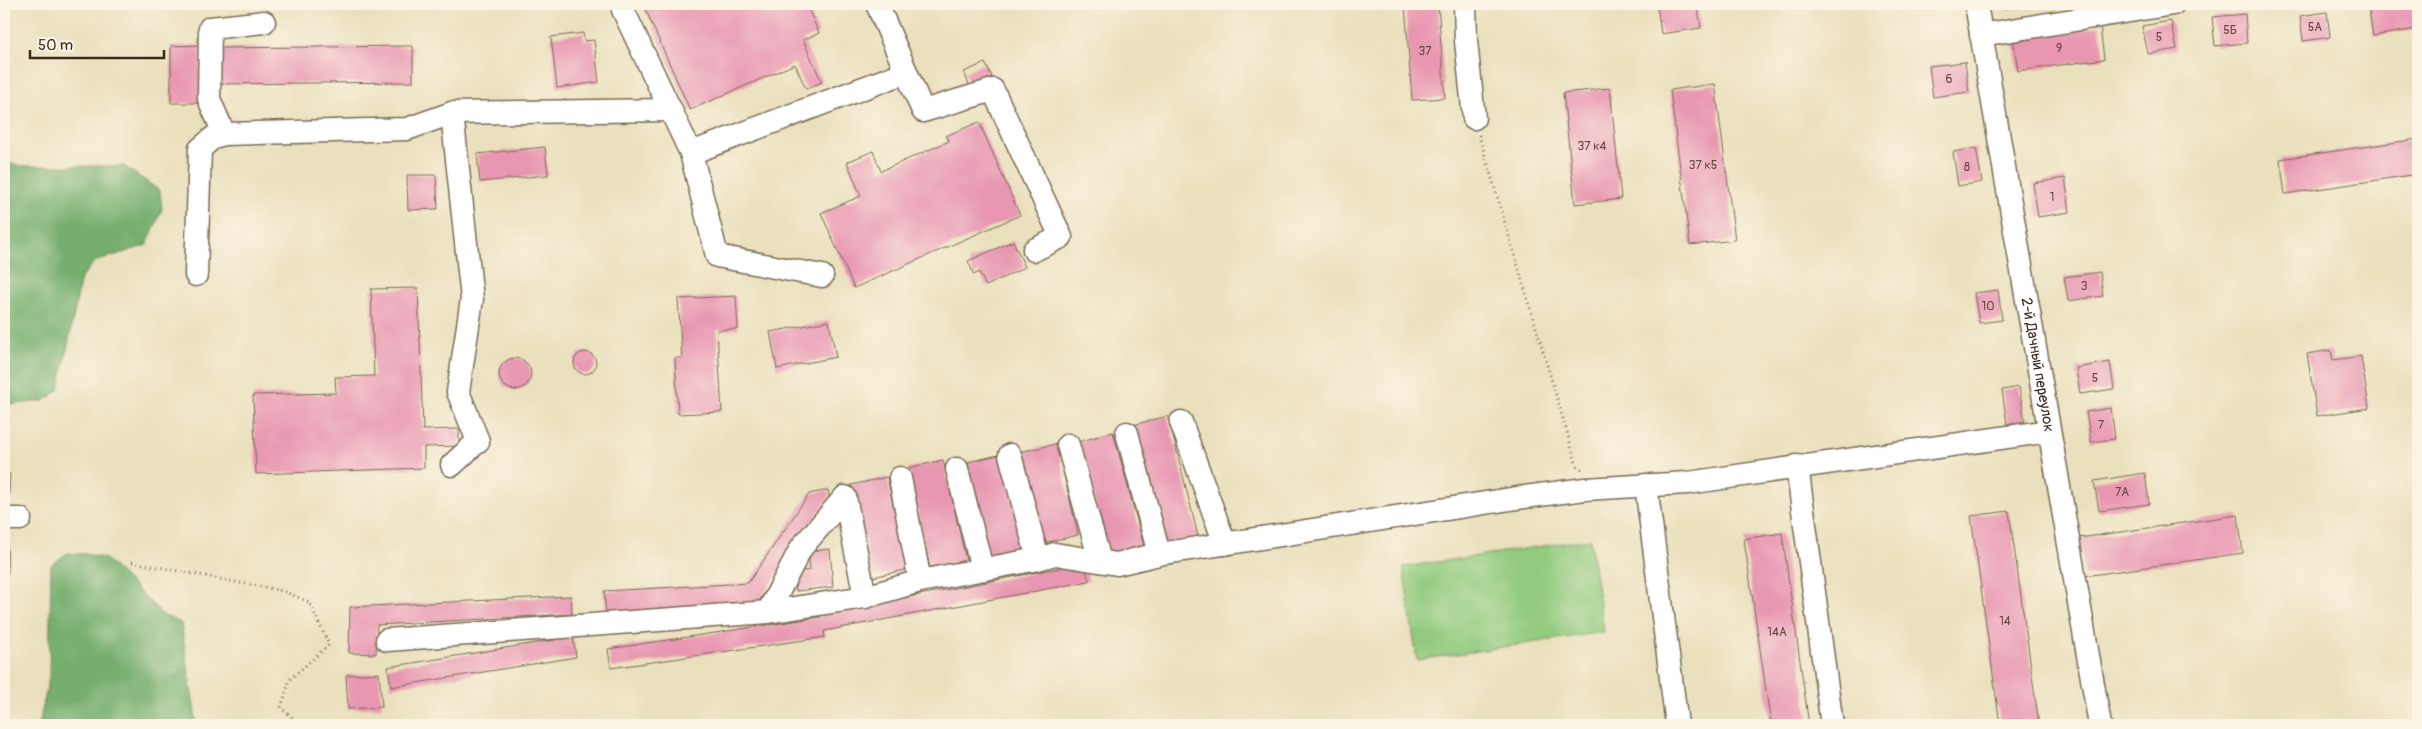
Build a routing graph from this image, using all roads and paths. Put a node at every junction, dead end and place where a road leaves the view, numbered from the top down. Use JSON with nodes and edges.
{"nodes":[{"id":1,"x":877,"y":4,"type":"edge"},
{"id":2,"x":1465,"y":4,"type":"edge"},
{"id":3,"x":1976,"y":4,"type":"edge"},
{"id":4,"x":2173,"y":4,"type":"edge"},
{"id":5,"x":623,"y":10,"type":"dead end"},
{"id":6,"x":264,"y":22,"type":"dead end"},
{"id":7,"x":1981,"y":35,"type":"junction"},
{"id":8,"x":906,"y":72,"type":"junction"},
{"id":9,"x":671,"y":110,"type":"junction"},
{"id":10,"x":452,"y":113,"type":"junction"},
{"id":11,"x":1474,"y":118,"type":"joint"},
{"id":12,"x":224,"y":134,"type":"junction"},
{"id":13,"x":692,"y":153,"type":"junction"},
{"id":14,"x":1034,"y":250,"type":"dead end"},
{"id":15,"x":196,"y":275,"type":"dead end"},
{"id":16,"x":822,"y":276,"type":"dead end"},
{"id":17,"x":1181,"y":422,"type":"dead end"},
{"id":18,"x":2049,"y":431,"type":"junction"},
{"id":19,"x":1127,"y":433,"type":"dead end"},
{"id":20,"x":1068,"y":445,"type":"dead end"},
{"id":21,"x":1010,"y":454,"type":"dead end"},
{"id":22,"x":452,"y":465,"type":"dead end"},
{"id":23,"x":1797,"y":466,"type":"junction"},
{"id":24,"x":957,"y":469,"type":"dead end"},
{"id":25,"x":1584,"y":470,"type":"dead end"},
{"id":26,"x":900,"y":478,"type":"dead end"},
{"id":27,"x":1646,"y":485,"type":"junction"},
{"id":28,"x":1225,"y":544,"type":"junction"},
{"id":29,"x":1159,"y":554,"type":"junction"},
{"id":30,"x":1038,"y":559,"type":"junction"},
{"id":31,"x":132,"y":562,"type":"dead end"},
{"id":32,"x":1100,"y":562,"type":"junction"},
{"id":33,"x":982,"y":570,"type":"junction"},
{"id":34,"x":920,"y":581,"type":"junction"},
{"id":35,"x":865,"y":597,"type":"junction"},
{"id":36,"x":768,"y":612,"type":"junction"},
{"id":37,"x":387,"y":640,"type":"dead end"},
{"id":38,"x":301,"y":725,"type":"edge"},
{"id":39,"x":1677,"y":725,"type":"edge"},
{"id":40,"x":1832,"y":725,"type":"edge"},
{"id":41,"x":2100,"y":725,"type":"edge"}],
"edges":[{"from":1,"to":8,"type":"street"},
{"from":2,"to":11,"type":"street"},
{"from":3,"to":7,"type":"street","name":"2-й Дачный переулок"},
{"from":4,"to":7,"type":"street"},
{"from":5,"to":9,"type":"street"},
{"from":6,"to":12,"type":"street"},
{"from":7,"to":18,"type":"street","name":"2-й Дачный переулок"},
{"from":8,"to":13,"type":"street"},
{"from":8,"to":14,"type":"street"},
{"from":9,"to":10,"type":"street"},
{"from":9,"to":13,"type":"street"},
{"from":10,"to":12,"type":"street"},
{"from":10,"to":22,"type":"street"},
{"from":11,"to":25,"type":"path"},
{"from":12,"to":15,"type":"street"},
{"from":13,"to":16,"type":"street"},
{"from":17,"to":28,"type":"street"},
{"from":18,"to":23,"type":"street"},
{"from":18,"to":41,"type":"street","name":"2-й Дачный переулок"},
{"from":19,"to":29,"type":"street"},
{"from":20,"to":32,"type":"street"},
{"from":21,"to":30,"type":"street"},
{"from":23,"to":27,"type":"street"},
{"from":23,"to":40,"type":"street"},
{"from":24,"to":33,"type":"street"},
{"from":26,"to":34,"type":"street"},
{"from":27,"to":28,"type":"street"},
{"from":27,"to":39,"type":"street"},
{"from":28,"to":29,"type":"street"},
{"from":29,"to":32,"type":"street"},
{"from":30,"to":32,"type":"street"},
{"from":30,"to":33,"type":"street"},
{"from":31,"to":38,"type":"path"},
{"from":33,"to":34,"type":"street"},
{"from":34,"to":35,"type":"street"},
{"from":35,"to":36,"type":"street"},
{"from":35,"to":36,"type":"street"},
{"from":36,"to":37,"type":"street"}]}
